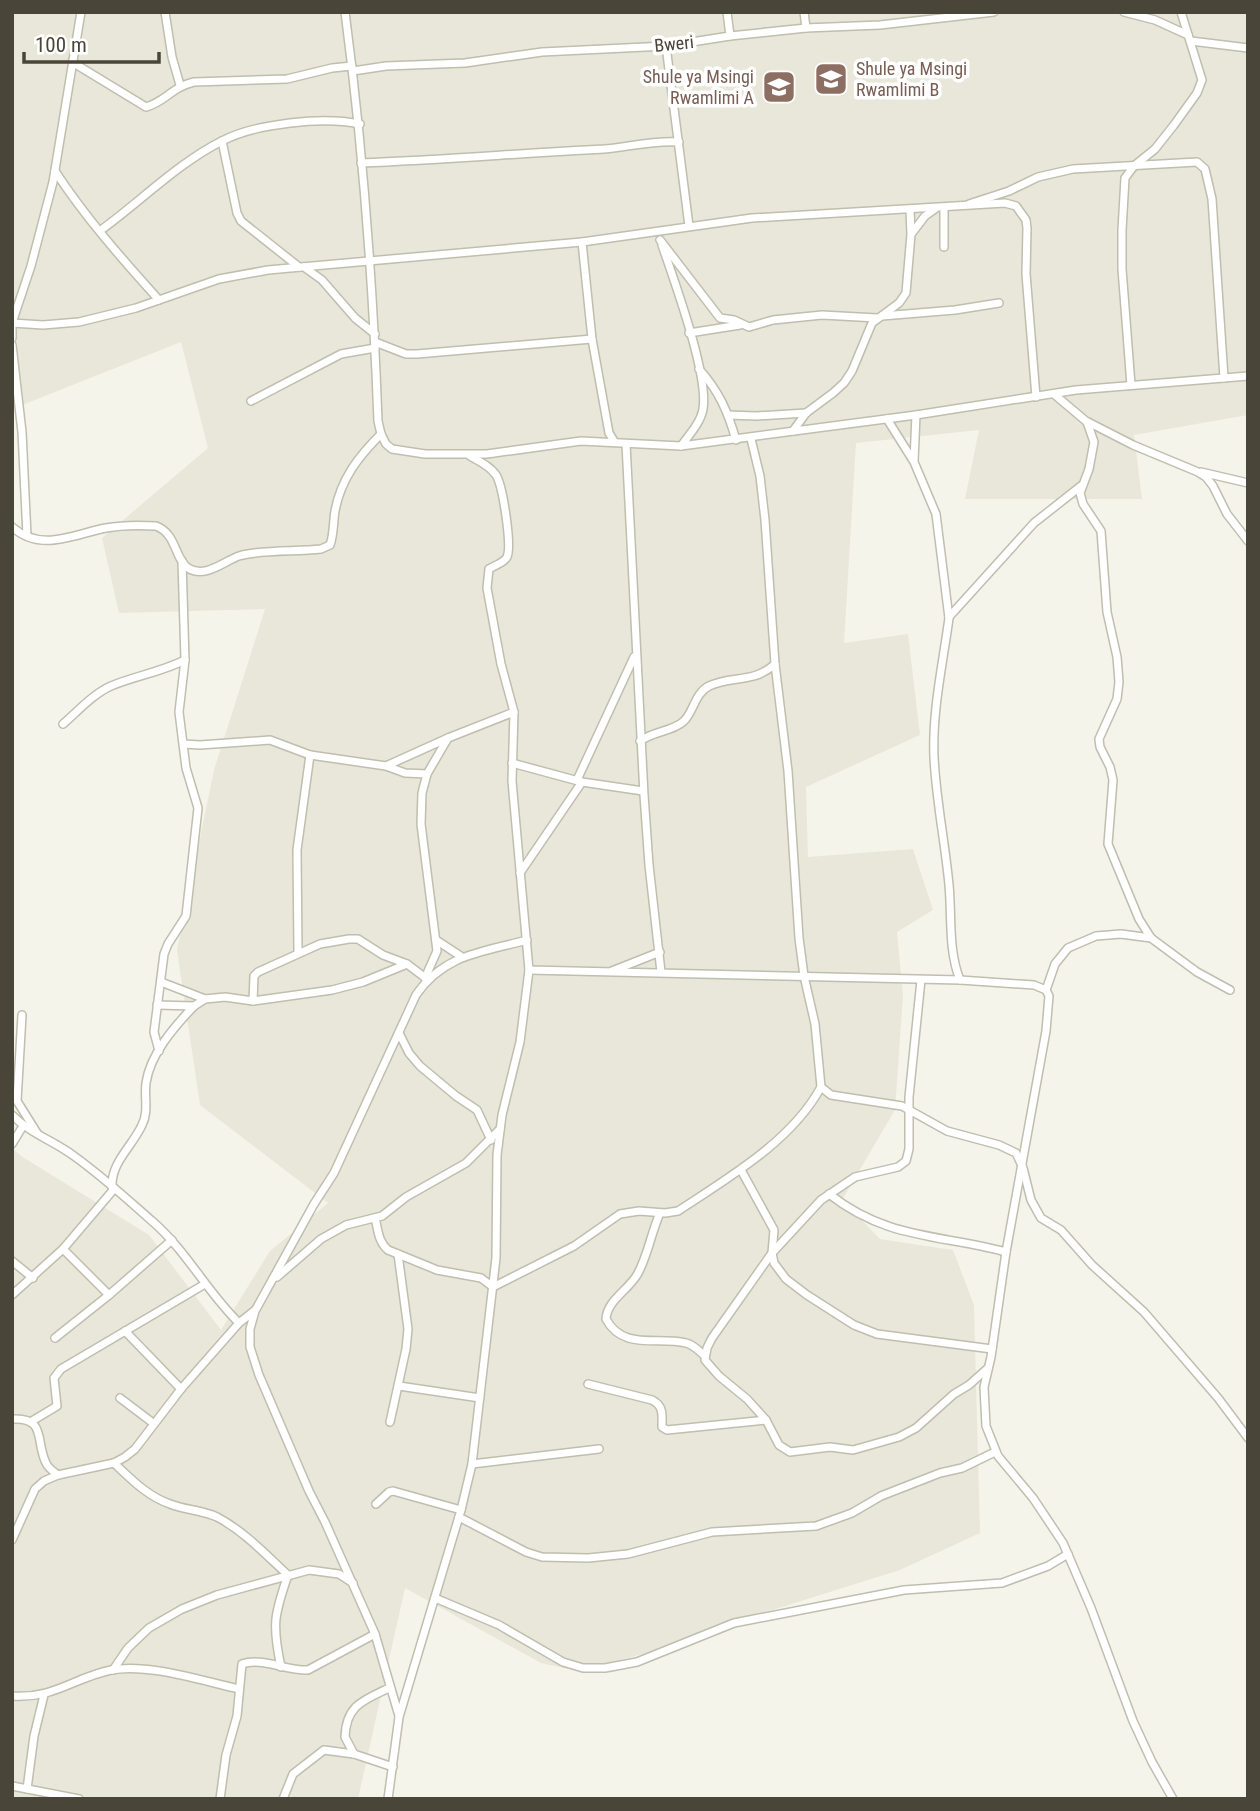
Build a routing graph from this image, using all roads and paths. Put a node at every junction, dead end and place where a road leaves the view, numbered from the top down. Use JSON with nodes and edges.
{"nodes":[{"id":1,"x":81,"y":12,"type":"edge"},
{"id":2,"x":165,"y":12,"type":"edge"},
{"id":3,"x":345,"y":12,"type":"edge"},
{"id":4,"x":727,"y":12,"type":"edge"},
{"id":5,"x":804,"y":12,"type":"edge"},
{"id":6,"x":994,"y":12,"type":"edge"},
{"id":7,"x":1124,"y":12,"type":"edge"},
{"id":8,"x":1181,"y":12,"type":"edge"},
{"id":9,"x":964,"y":14,"type":"edge"},
{"id":10,"x":1140,"y":14,"type":"edge"},
{"id":11,"x":920,"y":16,"type":"edge"},
{"id":12,"x":806,"y":28,"type":"junction"},
{"id":13,"x":730,"y":36,"type":"junction"},
{"id":14,"x":1190,"y":38,"type":"junction"},
{"id":15,"x":666,"y":46,"type":"junction"},
{"id":16,"x":1248,"y":48,"type":"edge"},
{"id":17,"x":72,"y":62,"type":"junction"},
{"id":18,"x":353,"y":69,"type":"junction"},
{"id":19,"x":180,"y":85,"type":"junction"},
{"id":20,"x":360,"y":124,"type":"junction"},
{"id":21,"x":222,"y":141,"type":"junction"},
{"id":22,"x":679,"y":142,"type":"junction"},
{"id":23,"x":361,"y":163,"type":"junction"},
{"id":24,"x":1133,"y":166,"type":"junction"},
{"id":25,"x":55,"y":170,"type":"junction"},
{"id":26,"x":964,"y":206,"type":"junction"},
{"id":27,"x":939,"y":208,"type":"junction"},
{"id":28,"x":910,"y":209,"type":"junction"},
{"id":29,"x":689,"y":226,"type":"junction"},
{"id":30,"x":101,"y":230,"type":"junction"},
{"id":31,"x":911,"y":234,"type":"junction"},
{"id":32,"x":659,"y":236,"type":"junction"},
{"id":33,"x":582,"y":242,"type":"junction"},
{"id":34,"x":944,"y":247,"type":"dead end"},
{"id":35,"x":369,"y":260,"type":"junction"},
{"id":36,"x":301,"y":267,"type":"junction"},
{"id":37,"x":159,"y":300,"type":"junction"},
{"id":38,"x":999,"y":303,"type":"dead end"},
{"id":39,"x":878,"y":317,"type":"junction"},
{"id":40,"x":12,"y":323,"type":"edge"},
{"id":41,"x":743,"y":325,"type":"junction"},
{"id":42,"x":689,"y":333,"type":"junction"},
{"id":43,"x":12,"y":338,"type":"edge"},
{"id":44,"x":592,"y":339,"type":"junction"},
{"id":45,"x":375,"y":341,"type":"junction"},
{"id":46,"x":12,"y":345,"type":"edge"},
{"id":47,"x":699,"y":368,"type":"junction"},
{"id":48,"x":1248,"y":376,"type":"edge"},
{"id":49,"x":1224,"y":378,"type":"junction"},
{"id":50,"x":1131,"y":385,"type":"junction"},
{"id":51,"x":1055,"y":394,"type":"junction"},
{"id":52,"x":1035,"y":397,"type":"junction"},
{"id":53,"x":251,"y":401,"type":"dead end"},
{"id":54,"x":806,"y":413,"type":"junction"},
{"id":55,"x":728,"y":415,"type":"junction"},
{"id":56,"x":916,"y":415,"type":"junction"},
{"id":57,"x":887,"y":419,"type":"junction"},
{"id":58,"x":1087,"y":422,"type":"junction"},
{"id":59,"x":793,"y":430,"type":"junction"},
{"id":60,"x":381,"y":434,"type":"junction"},
{"id":61,"x":751,"y":439,"type":"junction"},
{"id":62,"x":736,"y":440,"type":"junction"},
{"id":63,"x":614,"y":442,"type":"junction"},
{"id":64,"x":626,"y":444,"type":"junction"},
{"id":65,"x":681,"y":446,"type":"junction"},
{"id":66,"x":470,"y":456,"type":"junction"},
{"id":67,"x":914,"y":461,"type":"junction"},
{"id":68,"x":1198,"y":472,"type":"junction"},
{"id":69,"x":1248,"y":483,"type":"edge"},
{"id":70,"x":1082,"y":486,"type":"junction"},
{"id":71,"x":12,"y":527,"type":"edge"},
{"id":72,"x":27,"y":536,"type":"junction"},
{"id":73,"x":1248,"y":541,"type":"edge"},
{"id":74,"x":182,"y":561,"type":"junction"},
{"id":75,"x":949,"y":618,"type":"junction"},
{"id":76,"x":636,"y":655,"type":"junction"},
{"id":77,"x":185,"y":660,"type":"junction"},
{"id":78,"x":775,"y":664,"type":"junction"},
{"id":79,"x":514,"y":712,"type":"junction"},
{"id":80,"x":63,"y":724,"type":"dead end"},
{"id":81,"x":448,"y":738,"type":"junction"},
{"id":82,"x":640,"y":741,"type":"junction"},
{"id":83,"x":184,"y":744,"type":"junction"},
{"id":84,"x":310,"y":755,"type":"junction"},
{"id":85,"x":512,"y":763,"type":"junction"},
{"id":86,"x":386,"y":766,"type":"junction"},
{"id":87,"x":427,"y":774,"type":"junction"},
{"id":88,"x":579,"y":781,"type":"junction"},
{"id":89,"x":643,"y":790,"type":"junction"},
{"id":90,"x":520,"y":873,"type":"junction"},
{"id":91,"x":1151,"y":938,"type":"junction"},
{"id":92,"x":436,"y":940,"type":"junction"},
{"id":93,"x":527,"y":940,"type":"junction"},
{"id":94,"x":298,"y":952,"type":"junction"},
{"id":95,"x":660,"y":952,"type":"junction"},
{"id":96,"x":462,"y":957,"type":"junction"},
{"id":97,"x":407,"y":964,"type":"junction"},
{"id":98,"x":528,"y":970,"type":"junction"},
{"id":99,"x":661,"y":972,"type":"junction"},
{"id":100,"x":608,"y":973,"type":"junction"},
{"id":101,"x":804,"y":976,"type":"junction"},
{"id":102,"x":426,"y":979,"type":"junction"},
{"id":103,"x":921,"y":980,"type":"junction"},
{"id":104,"x":960,"y":980,"type":"junction"},
{"id":105,"x":161,"y":982,"type":"junction"},
{"id":106,"x":1046,"y":990,"type":"junction"},
{"id":107,"x":1230,"y":990,"type":"dead end"},
{"id":108,"x":205,"y":999,"type":"junction"},
{"id":109,"x":253,"y":1001,"type":"junction"},
{"id":110,"x":157,"y":1005,"type":"junction"},
{"id":111,"x":194,"y":1006,"type":"junction"},
{"id":112,"x":22,"y":1014,"type":"dead end"},
{"id":113,"x":399,"y":1033,"type":"junction"},
{"id":114,"x":159,"y":1051,"type":"junction"},
{"id":115,"x":821,"y":1087,"type":"junction"},
{"id":116,"x":909,"y":1110,"type":"junction"},
{"id":117,"x":12,"y":1115,"type":"edge"},
{"id":118,"x":23,"y":1126,"type":"junction"},
{"id":119,"x":500,"y":1129,"type":"junction"},
{"id":120,"x":39,"y":1136,"type":"junction"},
{"id":121,"x":491,"y":1140,"type":"junction"},
{"id":122,"x":12,"y":1144,"type":"edge"},
{"id":123,"x":1023,"y":1168,"type":"junction"},
{"id":124,"x":741,"y":1170,"type":"junction"},
{"id":125,"x":113,"y":1188,"type":"junction"},
{"id":126,"x":829,"y":1194,"type":"junction"},
{"id":127,"x":660,"y":1213,"type":"junction"},
{"id":128,"x":375,"y":1218,"type":"junction"},
{"id":129,"x":172,"y":1240,"type":"junction"},
{"id":130,"x":63,"y":1249,"type":"junction"},
{"id":131,"x":1006,"y":1252,"type":"junction"},
{"id":132,"x":772,"y":1253,"type":"junction"},
{"id":133,"x":398,"y":1254,"type":"junction"},
{"id":134,"x":12,"y":1261,"type":"edge"},
{"id":135,"x":33,"y":1278,"type":"junction"},
{"id":136,"x":271,"y":1282,"type":"junction"},
{"id":137,"x":205,"y":1284,"type":"junction"},
{"id":138,"x":493,"y":1287,"type":"junction"},
{"id":139,"x":12,"y":1295,"type":"edge"},
{"id":140,"x":109,"y":1295,"type":"junction"},
{"id":141,"x":255,"y":1311,"type":"junction"},
{"id":142,"x":239,"y":1323,"type":"junction"},
{"id":143,"x":125,"y":1331,"type":"junction"},
{"id":144,"x":55,"y":1338,"type":"dead end"},
{"id":145,"x":992,"y":1349,"type":"junction"},
{"id":146,"x":705,"y":1356,"type":"junction"},
{"id":147,"x":989,"y":1368,"type":"junction"},
{"id":148,"x":588,"y":1384,"type":"dead end"},
{"id":149,"x":399,"y":1386,"type":"junction"},
{"id":150,"x":181,"y":1389,"type":"junction"},
{"id":151,"x":120,"y":1398,"type":"dead end"},
{"id":152,"x":480,"y":1398,"type":"junction"},
{"id":153,"x":12,"y":1419,"type":"edge"},
{"id":154,"x":766,"y":1420,"type":"junction"},
{"id":155,"x":32,"y":1421,"type":"junction"},
{"id":156,"x":390,"y":1422,"type":"dead end"},
{"id":157,"x":153,"y":1423,"type":"junction"},
{"id":158,"x":1248,"y":1438,"type":"edge"},
{"id":159,"x":599,"y":1449,"type":"dead end"},
{"id":160,"x":995,"y":1452,"type":"junction"},
{"id":161,"x":114,"y":1463,"type":"junction"},
{"id":162,"x":472,"y":1464,"type":"junction"},
{"id":163,"x":58,"y":1475,"type":"junction"},
{"id":164,"x":376,"y":1504,"type":"dead end"},
{"id":165,"x":460,"y":1513,"type":"junction"},
{"id":166,"x":12,"y":1540,"type":"edge"},
{"id":167,"x":1068,"y":1554,"type":"junction"},
{"id":168,"x":288,"y":1575,"type":"junction"},
{"id":169,"x":354,"y":1583,"type":"junction"},
{"id":170,"x":435,"y":1598,"type":"junction"},
{"id":171,"x":374,"y":1633,"type":"junction"},
{"id":172,"x":281,"y":1667,"type":"junction"},
{"id":173,"x":113,"y":1670,"type":"junction"},
{"id":174,"x":390,"y":1688,"type":"junction"},
{"id":175,"x":239,"y":1689,"type":"junction"},
{"id":176,"x":44,"y":1695,"type":"junction"},
{"id":177,"x":12,"y":1696,"type":"edge"},
{"id":178,"x":399,"y":1717,"type":"junction"},
{"id":179,"x":354,"y":1754,"type":"junction"},
{"id":180,"x":393,"y":1767,"type":"junction"},
{"id":181,"x":12,"y":1786,"type":"edge"},
{"id":182,"x":27,"y":1789,"type":"junction"},
{"id":183,"x":79,"y":1799,"type":"edge"},
{"id":184,"x":220,"y":1799,"type":"edge"},
{"id":185,"x":283,"y":1799,"type":"edge"},
{"id":186,"x":388,"y":1799,"type":"edge"},
{"id":187,"x":1173,"y":1799,"type":"edge"}],
"edges":[{"from":1,"to":17,"type":"street"},
{"from":2,"to":19,"type":"street"},
{"from":3,"to":18,"type":"street"},
{"from":4,"to":13,"type":"street"},
{"from":5,"to":12,"type":"street"},
{"from":6,"to":9,"type":"street","name":"Bweri"},
{"from":7,"to":10,"type":"street"},
{"from":8,"to":14,"type":"street"},
{"from":9,"to":11,"type":"street","name":"Bweri"},
{"from":10,"to":14,"type":"street"},
{"from":11,"to":12,"type":"street","name":"Bweri"},
{"from":12,"to":13,"type":"street","name":"Bweri"},
{"from":13,"to":15,"type":"street","name":"Bweri"},
{"from":14,"to":16,"type":"street"},
{"from":14,"to":24,"type":"street"},
{"from":15,"to":18,"type":"street","name":"Bweri"},
{"from":15,"to":22,"type":"street"},
{"from":17,"to":19,"type":"street"},
{"from":17,"to":25,"type":"street"},
{"from":18,"to":19,"type":"street","name":"Bweri"},
{"from":18,"to":20,"type":"street"},
{"from":20,"to":21,"type":"street"},
{"from":20,"to":23,"type":"street"},
{"from":21,"to":30,"type":"street"},
{"from":21,"to":36,"type":"street"},
{"from":22,"to":23,"type":"street"},
{"from":22,"to":29,"type":"street"},
{"from":23,"to":35,"type":"street"},
{"from":24,"to":26,"type":"street"},
{"from":24,"to":49,"type":"street"},
{"from":24,"to":50,"type":"street"},
{"from":25,"to":30,"type":"street"},
{"from":25,"to":40,"type":"street"},
{"from":26,"to":27,"type":"street"},
{"from":26,"to":52,"type":"street"},
{"from":27,"to":28,"type":"street"},
{"from":27,"to":31,"type":"street"},
{"from":27,"to":34,"type":"street"},
{"from":28,"to":29,"type":"street"},
{"from":28,"to":31,"type":"street"},
{"from":29,"to":32,"type":"street"},
{"from":30,"to":37,"type":"street"},
{"from":31,"to":39,"type":"street"},
{"from":32,"to":33,"type":"street"},
{"from":32,"to":41,"type":"street"},
{"from":32,"to":42,"type":"street"},
{"from":33,"to":35,"type":"street"},
{"from":33,"to":44,"type":"street"},
{"from":35,"to":36,"type":"street"},
{"from":35,"to":45,"type":"street"},
{"from":36,"to":37,"type":"street"},
{"from":36,"to":45,"type":"street"},
{"from":37,"to":40,"type":"street"},
{"from":38,"to":39,"type":"street"},
{"from":39,"to":41,"type":"street"},
{"from":39,"to":54,"type":"street"},
{"from":40,"to":43,"type":"street"},
{"from":41,"to":42,"type":"street"},
{"from":42,"to":47,"type":"street"},
{"from":44,"to":45,"type":"street"},
{"from":44,"to":63,"type":"street"},
{"from":45,"to":53,"type":"street"},
{"from":45,"to":60,"type":"street"},
{"from":46,"to":72,"type":"street"},
{"from":47,"to":55,"type":"street"},
{"from":47,"to":65,"type":"street"},
{"from":48,"to":49,"type":"street"},
{"from":49,"to":50,"type":"street"},
{"from":50,"to":51,"type":"street"},
{"from":51,"to":52,"type":"street"},
{"from":51,"to":58,"type":"street"},
{"from":52,"to":56,"type":"street"},
{"from":54,"to":55,"type":"street"},
{"from":54,"to":59,"type":"street"},
{"from":55,"to":62,"type":"street"},
{"from":56,"to":57,"type":"street"},
{"from":56,"to":67,"type":"street"},
{"from":57,"to":59,"type":"street"},
{"from":57,"to":67,"type":"street"},
{"from":58,"to":68,"type":"street"},
{"from":58,"to":70,"type":"street"},
{"from":59,"to":61,"type":"street"},
{"from":60,"to":66,"type":"street"},
{"from":60,"to":74,"type":"street"},
{"from":61,"to":62,"type":"street"},
{"from":61,"to":78,"type":"street"},
{"from":62,"to":65,"type":"street"},
{"from":63,"to":64,"type":"street"},
{"from":63,"to":66,"type":"street"},
{"from":64,"to":65,"type":"street"},
{"from":64,"to":76,"type":"street"},
{"from":66,"to":79,"type":"street"},
{"from":67,"to":75,"type":"street"},
{"from":68,"to":69,"type":"street"},
{"from":68,"to":73,"type":"street"},
{"from":70,"to":75,"type":"street"},
{"from":70,"to":91,"type":"street"},
{"from":71,"to":72,"type":"street"},
{"from":72,"to":74,"type":"street"},
{"from":74,"to":77,"type":"street"},
{"from":75,"to":104,"type":"street"},
{"from":76,"to":82,"type":"street"},
{"from":76,"to":88,"type":"street"},
{"from":77,"to":80,"type":"street"},
{"from":77,"to":83,"type":"street"},
{"from":78,"to":82,"type":"street"},
{"from":78,"to":101,"type":"street"},
{"from":79,"to":81,"type":"street"},
{"from":79,"to":85,"type":"street"},
{"from":81,"to":86,"type":"street"},
{"from":81,"to":87,"type":"street"},
{"from":82,"to":89,"type":"street"},
{"from":83,"to":84,"type":"street"},
{"from":83,"to":105,"type":"street"},
{"from":84,"to":86,"type":"street"},
{"from":84,"to":94,"type":"street"},
{"from":85,"to":88,"type":"street"},
{"from":85,"to":90,"type":"street"},
{"from":86,"to":87,"type":"street"},
{"from":87,"to":92,"type":"street"},
{"from":88,"to":89,"type":"street"},
{"from":88,"to":90,"type":"street"},
{"from":89,"to":95,"type":"street"},
{"from":90,"to":93,"type":"street"},
{"from":91,"to":106,"type":"street"},
{"from":91,"to":107,"type":"street"},
{"from":92,"to":96,"type":"street"},
{"from":92,"to":102,"type":"street"},
{"from":93,"to":96,"type":"street"},
{"from":93,"to":98,"type":"street"},
{"from":94,"to":97,"type":"street"},
{"from":94,"to":109,"type":"street"},
{"from":95,"to":99,"type":"street"},
{"from":95,"to":100,"type":"street"},
{"from":96,"to":102,"type":"street"},
{"from":97,"to":102,"type":"street"},
{"from":97,"to":109,"type":"street"},
{"from":98,"to":100,"type":"street"},
{"from":98,"to":119,"type":"street"},
{"from":99,"to":100,"type":"street"},
{"from":99,"to":101,"type":"street"},
{"from":101,"to":103,"type":"street"},
{"from":101,"to":115,"type":"street"},
{"from":102,"to":113,"type":"street"},
{"from":103,"to":104,"type":"street"},
{"from":103,"to":116,"type":"street"},
{"from":104,"to":106,"type":"street"},
{"from":105,"to":108,"type":"street"},
{"from":105,"to":110,"type":"street"},
{"from":106,"to":123,"type":"street"},
{"from":108,"to":109,"type":"street"},
{"from":108,"to":111,"type":"street"},
{"from":110,"to":111,"type":"street"},
{"from":110,"to":114,"type":"street"},
{"from":111,"to":114,"type":"street"},
{"from":112,"to":120,"type":"street"},
{"from":113,"to":121,"type":"street"},
{"from":113,"to":136,"type":"street"},
{"from":114,"to":125,"type":"street"},
{"from":115,"to":116,"type":"street"},
{"from":115,"to":124,"type":"street"},
{"from":116,"to":123,"type":"street"},
{"from":116,"to":126,"type":"street"},
{"from":117,"to":118,"type":"street"},
{"from":118,"to":120,"type":"street"},
{"from":118,"to":122,"type":"street"},
{"from":119,"to":121,"type":"street"},
{"from":119,"to":138,"type":"street"},
{"from":120,"to":125,"type":"street"},
{"from":121,"to":128,"type":"street"},
{"from":123,"to":131,"type":"street"},
{"from":123,"to":158,"type":"street"},
{"from":124,"to":127,"type":"street"},
{"from":124,"to":132,"type":"street"},
{"from":125,"to":129,"type":"street"},
{"from":125,"to":130,"type":"street"},
{"from":126,"to":131,"type":"street"},
{"from":126,"to":132,"type":"street"},
{"from":127,"to":138,"type":"street"},
{"from":127,"to":146,"type":"street"},
{"from":128,"to":133,"type":"street"},
{"from":128,"to":136,"type":"street"},
{"from":129,"to":137,"type":"street"},
{"from":129,"to":140,"type":"street"},
{"from":130,"to":135,"type":"street"},
{"from":130,"to":140,"type":"street"},
{"from":131,"to":145,"type":"street"},
{"from":132,"to":145,"type":"street"},
{"from":132,"to":146,"type":"street"},
{"from":133,"to":138,"type":"street"},
{"from":133,"to":149,"type":"street"},
{"from":134,"to":135,"type":"street"},
{"from":135,"to":139,"type":"street"},
{"from":136,"to":141,"type":"street"},
{"from":137,"to":142,"type":"street"},
{"from":137,"to":143,"type":"street"},
{"from":138,"to":152,"type":"street"},
{"from":140,"to":144,"type":"street"},
{"from":141,"to":142,"type":"street"},
{"from":141,"to":169,"type":"street"},
{"from":142,"to":150,"type":"street"},
{"from":143,"to":150,"type":"street"},
{"from":143,"to":155,"type":"street"},
{"from":145,"to":147,"type":"street"},
{"from":146,"to":154,"type":"street"},
{"from":147,"to":154,"type":"street"},
{"from":147,"to":160,"type":"street"},
{"from":148,"to":154,"type":"street"},
{"from":149,"to":152,"type":"street"},
{"from":149,"to":156,"type":"street"},
{"from":150,"to":157,"type":"street"},
{"from":151,"to":157,"type":"street"},
{"from":152,"to":162,"type":"street"},
{"from":153,"to":155,"type":"street"},
{"from":155,"to":163,"type":"street"},
{"from":157,"to":161,"type":"street"},
{"from":159,"to":162,"type":"street"},
{"from":160,"to":165,"type":"street"},
{"from":160,"to":167,"type":"street"},
{"from":161,"to":163,"type":"street"},
{"from":161,"to":168,"type":"street"},
{"from":162,"to":165,"type":"street"},
{"from":163,"to":166,"type":"street"},
{"from":164,"to":165,"type":"street"},
{"from":165,"to":170,"type":"street"},
{"from":167,"to":170,"type":"street"},
{"from":167,"to":187,"type":"street"},
{"from":168,"to":169,"type":"street"},
{"from":168,"to":172,"type":"street"},
{"from":168,"to":173,"type":"street"},
{"from":169,"to":171,"type":"street"},
{"from":170,"to":178,"type":"street"},
{"from":171,"to":172,"type":"street"},
{"from":171,"to":174,"type":"street"},
{"from":172,"to":175,"type":"street"},
{"from":173,"to":175,"type":"street"},
{"from":173,"to":176,"type":"street"},
{"from":174,"to":178,"type":"street"},
{"from":174,"to":179,"type":"street"},
{"from":175,"to":184,"type":"street"},
{"from":176,"to":177,"type":"street"},
{"from":176,"to":182,"type":"street"},
{"from":178,"to":180,"type":"street"},
{"from":179,"to":180,"type":"street"},
{"from":179,"to":185,"type":"street"},
{"from":180,"to":186,"type":"street"},
{"from":181,"to":182,"type":"street"},
{"from":182,"to":183,"type":"street"}]}
